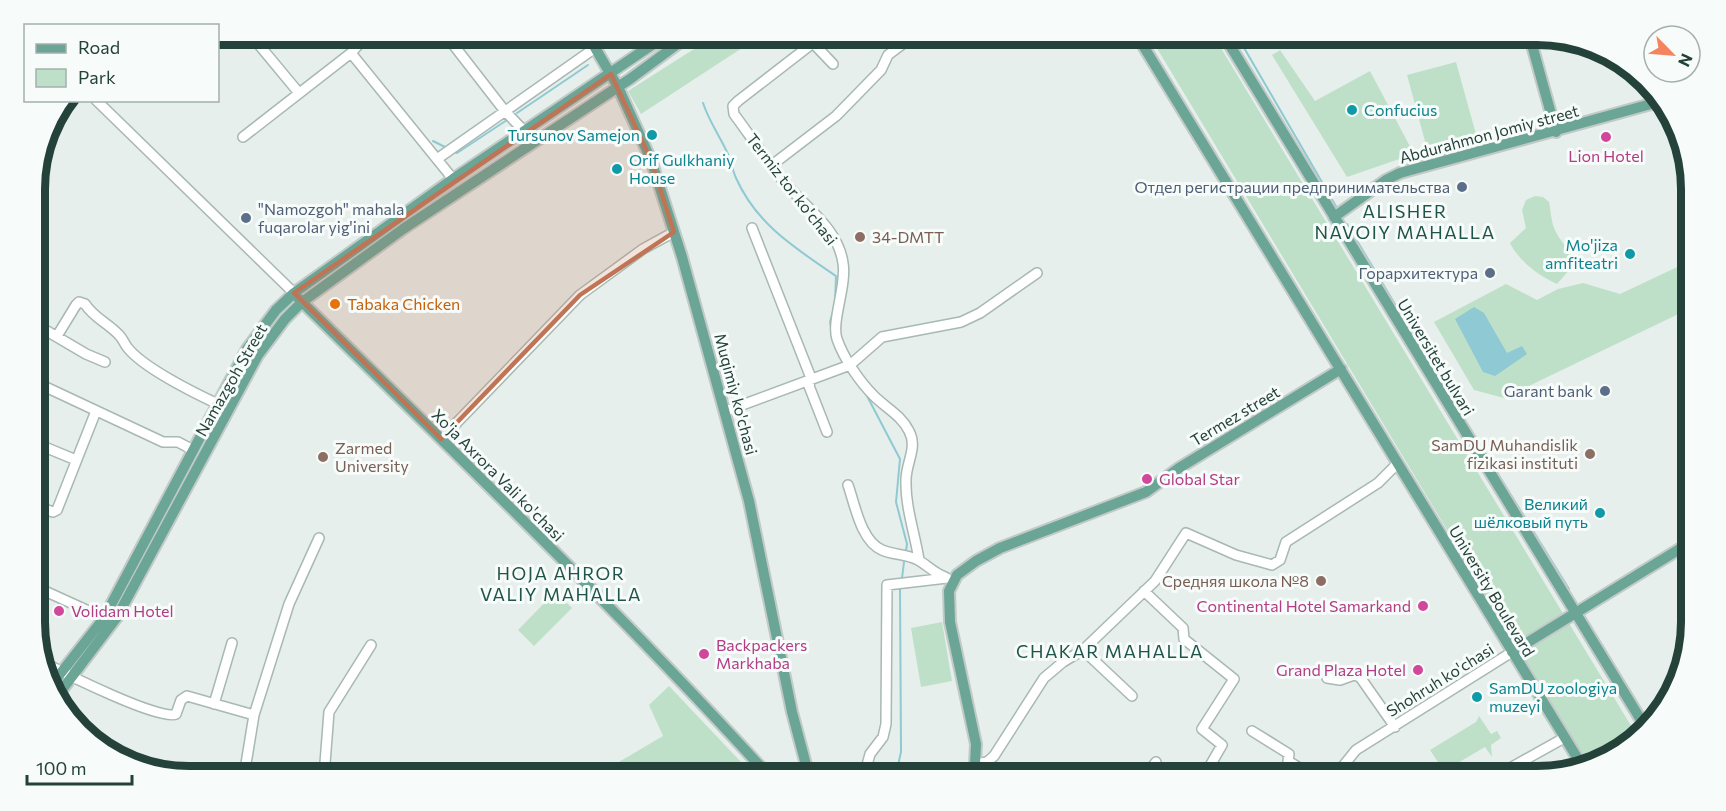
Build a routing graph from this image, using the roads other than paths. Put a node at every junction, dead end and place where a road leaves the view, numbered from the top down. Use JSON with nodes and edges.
{"nodes":[{"id":1,"x":259,"y":45,"type":"edge"},
{"id":2,"x":358,"y":45,"type":"edge"},
{"id":3,"x":454,"y":45,"type":"edge"},
{"id":4,"x":593,"y":45,"type":"edge"},
{"id":5,"x":652,"y":45,"type":"edge"},
{"id":6,"x":676,"y":45,"type":"edge"},
{"id":7,"x":810,"y":45,"type":"edge"},
{"id":8,"x":815,"y":45,"type":"edge"},
{"id":9,"x":901,"y":45,"type":"edge"},
{"id":10,"x":1143,"y":45,"type":"edge"},
{"id":11,"x":1230,"y":45,"type":"edge"},
{"id":12,"x":1532,"y":45,"type":"edge"},
{"id":13,"x":595,"y":48,"type":"junction"},
{"id":14,"x":351,"y":53,"type":"junction"},
{"id":15,"x":833,"y":64,"type":"dead end"},
{"id":16,"x":611,"y":74,"type":"junction"},
{"id":17,"x":618,"y":87,"type":"junction"},
{"id":18,"x":299,"y":93,"type":"junction"},
{"id":19,"x":98,"y":102,"type":"edge"},
{"id":20,"x":1653,"y":104,"type":"edge"},
{"id":21,"x":509,"y":114,"type":"junction"},
{"id":22,"x":525,"y":132,"type":"junction"},
{"id":23,"x":1556,"y":132,"type":"junction"},
{"id":24,"x":243,"y":137,"type":"dead end"},
{"id":25,"x":440,"y":156,"type":"junction"},
{"id":26,"x":772,"y":165,"type":"junction"},
{"id":27,"x":453,"y":179,"type":"junction"},
{"id":28,"x":1334,"y":217,"type":"junction"},
{"id":29,"x":752,"y":228,"type":"dead end"},
{"id":30,"x":674,"y":232,"type":"junction"},
{"id":31,"x":1037,"y":273,"type":"dead end"},
{"id":32,"x":294,"y":293,"type":"junction"},
{"id":33,"x":302,"y":302,"type":"junction"},
{"id":34,"x":45,"y":329,"type":"edge"},
{"id":35,"x":57,"y":336,"type":"junction"},
{"id":36,"x":105,"y":362,"type":"dead end"},
{"id":37,"x":850,"y":365,"type":"junction"},
{"id":38,"x":1341,"y":369,"type":"junction"},
{"id":39,"x":811,"y":378,"type":"junction"},
{"id":40,"x":45,"y":387,"type":"edge"},
{"id":41,"x":218,"y":405,"type":"junction"},
{"id":42,"x":96,"y":411,"type":"junction"},
{"id":43,"x":726,"y":411,"type":"junction"},
{"id":44,"x":827,"y":432,"type":"dead end"},
{"id":45,"x":441,"y":439,"type":"junction"},
{"id":46,"x":45,"y":447,"type":"edge"},
{"id":47,"x":193,"y":450,"type":"junction"},
{"id":48,"x":76,"y":460,"type":"junction"},
{"id":49,"x":1397,"y":464,"type":"junction"},
{"id":50,"x":848,"y":485,"type":"dead end"},
{"id":51,"x":45,"y":509,"type":"edge"},
{"id":52,"x":318,"y":538,"type":"dead end"},
{"id":53,"x":1681,"y":548,"type":"edge"},
{"id":54,"x":919,"y":560,"type":"junction"},
{"id":55,"x":950,"y":579,"type":"junction"},
{"id":56,"x":45,"y":590,"type":"edge"},
{"id":57,"x":1144,"y":591,"type":"junction"},
{"id":58,"x":1576,"y":614,"type":"junction"},
{"id":59,"x":104,"y":618,"type":"junction"},
{"id":60,"x":232,"y":643,"type":"dead end"},
{"id":61,"x":371,"y":645,"type":"dead end"},
{"id":62,"x":1083,"y":650,"type":"junction"},
{"id":63,"x":1512,"y":652,"type":"junction"},
{"id":64,"x":53,"y":667,"type":"edge"},
{"id":65,"x":62,"y":672,"type":"junction"},
{"id":66,"x":73,"y":676,"type":"junction"},
{"id":67,"x":57,"y":678,"type":"edge"},
{"id":68,"x":1327,"y":678,"type":"dead end"},
{"id":69,"x":62,"y":690,"type":"edge"},
{"id":70,"x":1132,"y":696,"type":"dead end"},
{"id":71,"x":214,"y":704,"type":"junction"},
{"id":72,"x":254,"y":715,"type":"junction"},
{"id":73,"x":1642,"y":721,"type":"edge"},
{"id":74,"x":1395,"y":727,"type":"junction"},
{"id":75,"x":1252,"y":731,"type":"dead end"},
{"id":76,"x":1564,"y":738,"type":"junction"},
{"id":77,"x":1578,"y":760,"type":"edge"},
{"id":78,"x":1156,"y":762,"type":"dead end"},
{"id":79,"x":975,"y":764,"type":"joint"},
{"id":80,"x":246,"y":766,"type":"edge"},
{"id":81,"x":325,"y":766,"type":"edge"},
{"id":82,"x":760,"y":766,"type":"edge"},
{"id":83,"x":806,"y":766,"type":"edge"},
{"id":84,"x":867,"y":766,"type":"edge"},
{"id":85,"x":1153,"y":766,"type":"edge"},
{"id":86,"x":1212,"y":766,"type":"edge"},
{"id":87,"x":1296,"y":766,"type":"edge"},
{"id":88,"x":1343,"y":766,"type":"edge"},
{"id":89,"x":1514,"y":766,"type":"edge"}],
"edges":[{"from":1,"to":18,"type":"street"},
{"from":2,"to":14,"type":"street"},
{"from":3,"to":21,"type":"street"},
{"from":4,"to":13,"type":"main road","name":"Muqimiy ko'chasi"},
{"from":5,"to":16,"type":"main road","name":"Namazgoh Street"},
{"from":6,"to":17,"type":"main road","name":"Namazgoh Street"},
{"from":7,"to":26,"type":"street","name":"Termiz tor ko'chasi"},
{"from":8,"to":15,"type":"street","name":"Termiz tor ko'chasi"},
{"from":9,"to":26,"type":"street"},
{"from":10,"to":38,"type":"main road"},
{"from":11,"to":28,"type":"main road","name":"Universitet bulvari"},
{"from":12,"to":23,"type":"main road"},
{"from":13,"to":16,"type":"main road","name":"Muqimiy ko'chasi"},
{"from":13,"to":21,"type":"street"},
{"from":14,"to":18,"type":"street"},
{"from":14,"to":25,"type":"street"},
{"from":16,"to":17,"type":"main road","name":"Muqimiy ko'chasi"},
{"from":16,"to":22,"type":"main road","name":"Namazgoh Street"},
{"from":17,"to":30,"type":"main road","name":"Muqimiy ko'chasi"},
{"from":17,"to":33,"type":"main road","name":"Namazgoh Street"},
{"from":18,"to":24,"type":"street"},
{"from":19,"to":32,"type":"street"},
{"from":20,"to":23,"type":"main road","name":"Abdurahmon Jomiy street"},
{"from":21,"to":22,"type":"street"},
{"from":21,"to":25,"type":"street"},
{"from":22,"to":27,"type":"main road","name":"Namazgoh Street"},
{"from":23,"to":28,"type":"main road","name":"Abdurahmon Jomiy street"},
{"from":25,"to":27,"type":"street"},
{"from":26,"to":37,"type":"street","name":"Termiz tor ko'chasi"},
{"from":27,"to":32,"type":"main road","name":"Namazgoh Street"},
{"from":28,"to":58,"type":"main road","name":"Universitet bulvari"},
{"from":29,"to":39,"type":"street"},
{"from":30,"to":43,"type":"main road","name":"Muqimiy ko'chasi"},
{"from":30,"to":45,"type":"street"},
{"from":31,"to":37,"type":"street"},
{"from":32,"to":33,"type":"main road","name":"Xo'ja Axrora Vali ko'chasi"},
{"from":32,"to":41,"type":"main road","name":"Namazgoh Street"},
{"from":33,"to":45,"type":"main road","name":"Xo'ja Axrora Vali ko'chasi"},
{"from":33,"to":66,"type":"main road","name":"Namazgoh Street"},
{"from":34,"to":35,"type":"street"},
{"from":35,"to":36,"type":"street"},
{"from":35,"to":41,"type":"street"},
{"from":37,"to":39,"type":"street"},
{"from":37,"to":54,"type":"street","name":"Termiz tor ko'chasi"},
{"from":38,"to":49,"type":"main road"},
{"from":38,"to":55,"type":"main road","name":"Termez street"},
{"from":39,"to":43,"type":"street"},
{"from":39,"to":44,"type":"street"},
{"from":40,"to":42,"type":"street"},
{"from":41,"to":47,"type":"main road","name":"Namazgoh Street"},
{"from":42,"to":47,"type":"street"},
{"from":42,"to":48,"type":"street"},
{"from":43,"to":83,"type":"main road","name":"Muqimiy ko'chasi"},
{"from":45,"to":82,"type":"main road","name":"Xo'ja Axrora Vali ko'chasi"},
{"from":46,"to":48,"type":"street"},
{"from":47,"to":59,"type":"main road","name":"Namazgoh Street"},
{"from":48,"to":51,"type":"street"},
{"from":49,"to":57,"type":"street"},
{"from":49,"to":63,"type":"main road","name":"University Boulevard"},
{"from":50,"to":54,"type":"street"},
{"from":52,"to":72,"type":"street"},
{"from":53,"to":58,"type":"main road","name":"Shohruh ko'chasi"},
{"from":54,"to":55,"type":"street"},
{"from":55,"to":79,"type":"main road"},
{"from":55,"to":84,"type":"street"},
{"from":56,"to":59,"type":"street"},
{"from":57,"to":62,"type":"street"},
{"from":57,"to":86,"type":"street"},
{"from":58,"to":63,"type":"main road","name":"Shohruh ko'chasi"},
{"from":58,"to":73,"type":"main road","name":"Universitet bulvari"},
{"from":59,"to":65,"type":"main road","name":"Namazgoh Street"},
{"from":60,"to":71,"type":"street"},
{"from":61,"to":81,"type":"street"},
{"from":62,"to":70,"type":"street"},
{"from":62,"to":79,"type":"street"},
{"from":63,"to":74,"type":"street","name":"Shohruh ko'chasi"},
{"from":63,"to":76,"type":"main road","name":"University Boulevard"},
{"from":64,"to":65,"type":"street"},
{"from":65,"to":66,"type":"street"},
{"from":65,"to":67,"type":"main road","name":"Namazgoh Street"},
{"from":66,"to":69,"type":"main road","name":"Namazgoh Street"},
{"from":66,"to":71,"type":"street"},
{"from":68,"to":74,"type":"street"},
{"from":71,"to":72,"type":"street"},
{"from":72,"to":80,"type":"street"},
{"from":74,"to":88,"type":"street","name":"Shohruh ko'chasi"},
{"from":75,"to":87,"type":"street"},
{"from":76,"to":77,"type":"main road","name":"University Boulevard"},
{"from":76,"to":89,"type":"street"},
{"from":78,"to":85,"type":"street"}]}
